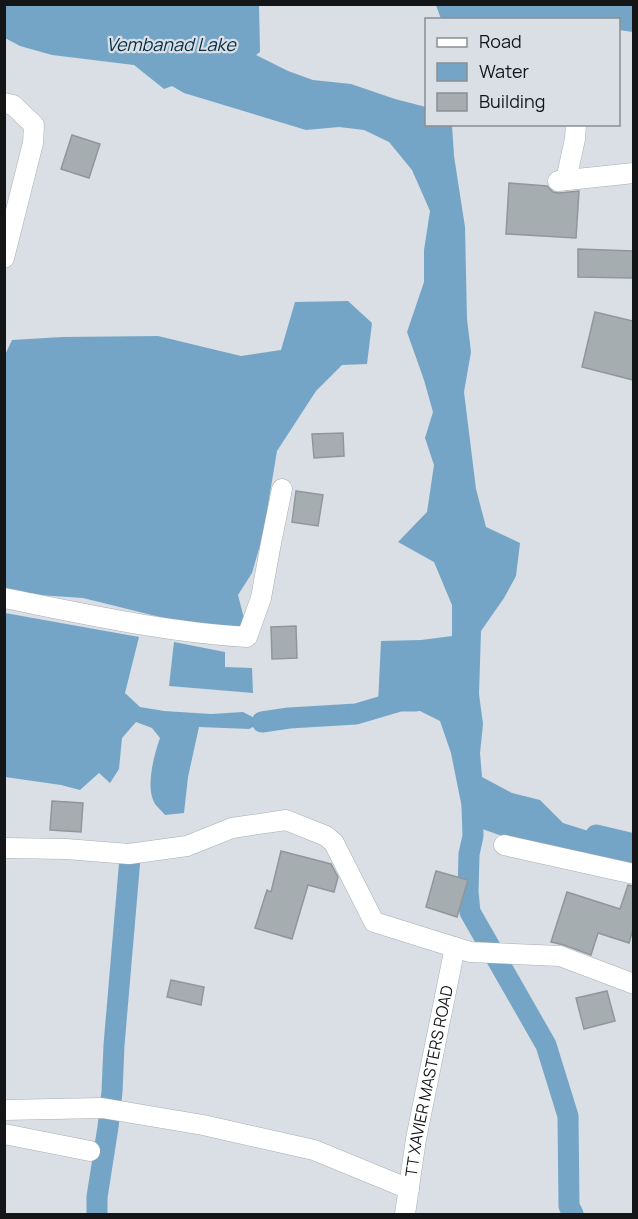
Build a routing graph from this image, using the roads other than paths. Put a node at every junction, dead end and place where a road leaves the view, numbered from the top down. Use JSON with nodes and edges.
{"nodes":[{"id":1,"x":4,"y":103,"type":"edge"},
{"id":2,"x":576,"y":126,"type":"edge"},
{"id":3,"x":633,"y":172,"type":"edge"},
{"id":4,"x":4,"y":258,"type":"edge"},
{"id":5,"x":282,"y":489,"type":"dead end"},
{"id":6,"x":4,"y":598,"type":"edge"},
{"id":7,"x":504,"y":845,"type":"dead end"},
{"id":8,"x":4,"y":848,"type":"edge"},
{"id":9,"x":633,"y":874,"type":"edge"},
{"id":10,"x":455,"y":948,"type":"junction"},
{"id":11,"x":633,"y":984,"type":"edge"},
{"id":12,"x":4,"y":1110,"type":"edge"},
{"id":13,"x":4,"y":1134,"type":"edge"},
{"id":14,"x":90,"y":1150,"type":"dead end"},
{"id":15,"x":409,"y":1189,"type":"junction"},
{"id":16,"x":405,"y":1215,"type":"edge"}],
"edges":[{"from":1,"to":4,"type":"street"},
{"from":2,"to":3,"type":"street"},
{"from":5,"to":6,"type":"street"},
{"from":7,"to":9,"type":"street"},
{"from":8,"to":10,"type":"street"},
{"from":10,"to":11,"type":"street"},
{"from":10,"to":15,"type":"street","name":"TT XAVIER MASTERS ROAD"},
{"from":12,"to":15,"type":"street"},
{"from":13,"to":14,"type":"street"},
{"from":15,"to":16,"type":"street","name":"TT XAVIER MASTERS ROAD"}]}
